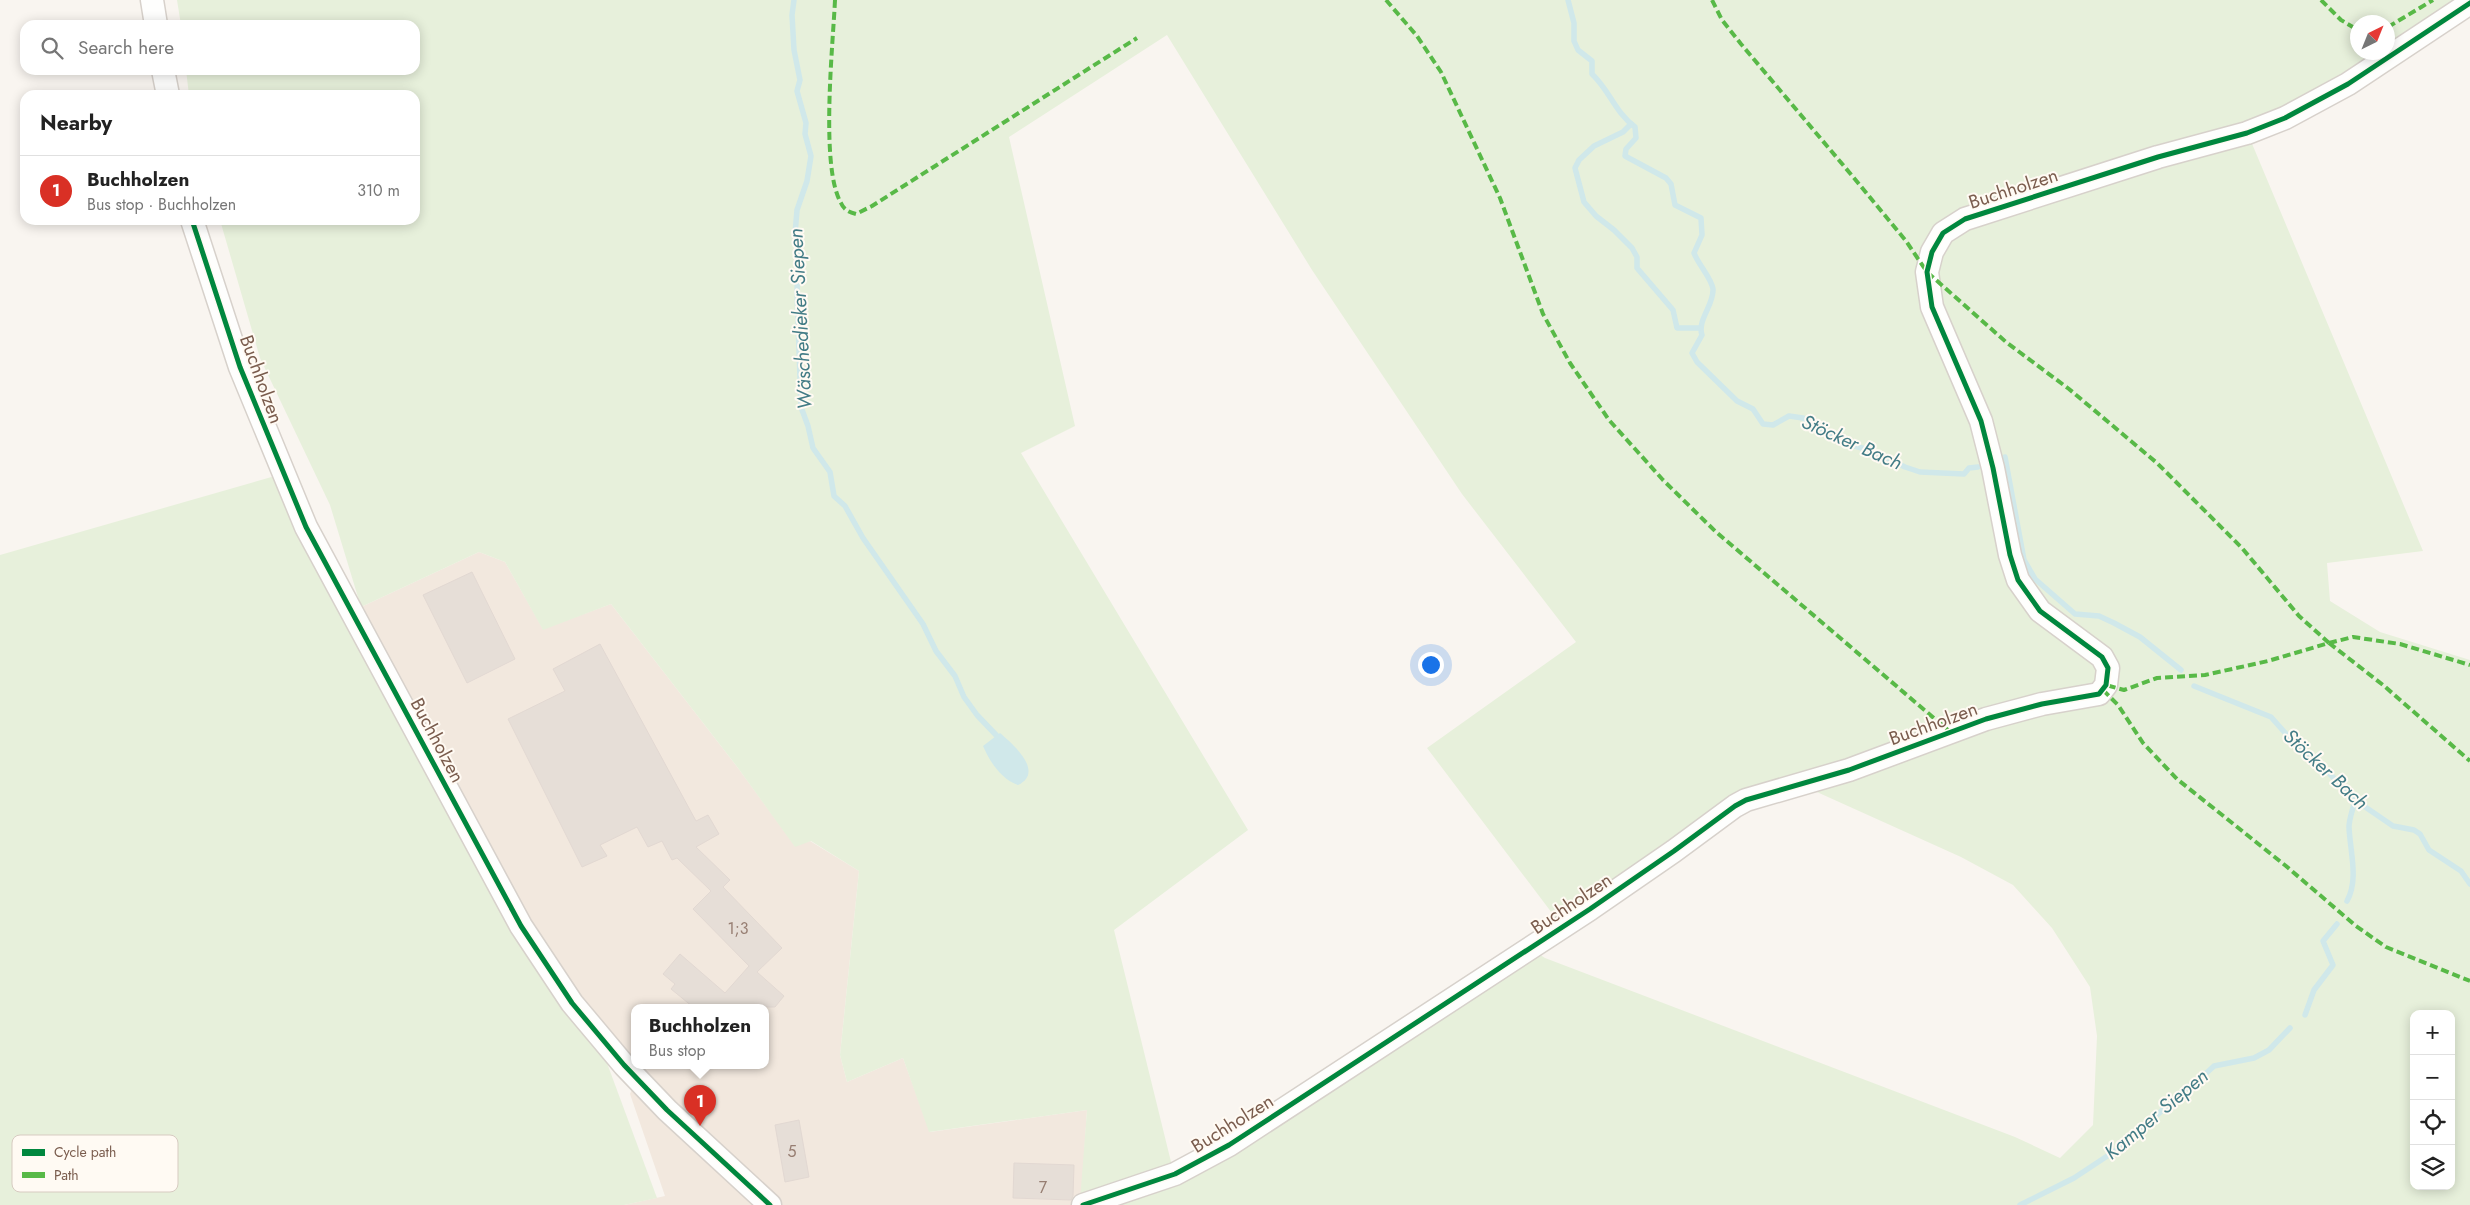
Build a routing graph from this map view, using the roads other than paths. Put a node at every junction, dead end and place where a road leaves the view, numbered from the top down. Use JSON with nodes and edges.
{"nodes":[{"id":1,"x":152,"y":0,"type":"edge"},
{"id":2,"x":2470,"y":3,"type":"edge"},
{"id":3,"x":155,"y":20,"type":"edge"},
{"id":4,"x":164,"y":75,"type":"edge"},
{"id":5,"x":167,"y":90,"type":"edge"},
{"id":6,"x":194,"y":225,"type":"edge"},
{"id":7,"x":770,"y":1205,"type":"edge"},
{"id":8,"x":1083,"y":1205,"type":"edge"}],
"edges":[{"from":1,"to":3,"type":"street"},
{"from":2,"to":8,"type":"street","name":"Buchholzen"},
{"from":4,"to":5,"type":"street"},
{"from":6,"to":7,"type":"street","name":"Buchholzen"}]}
